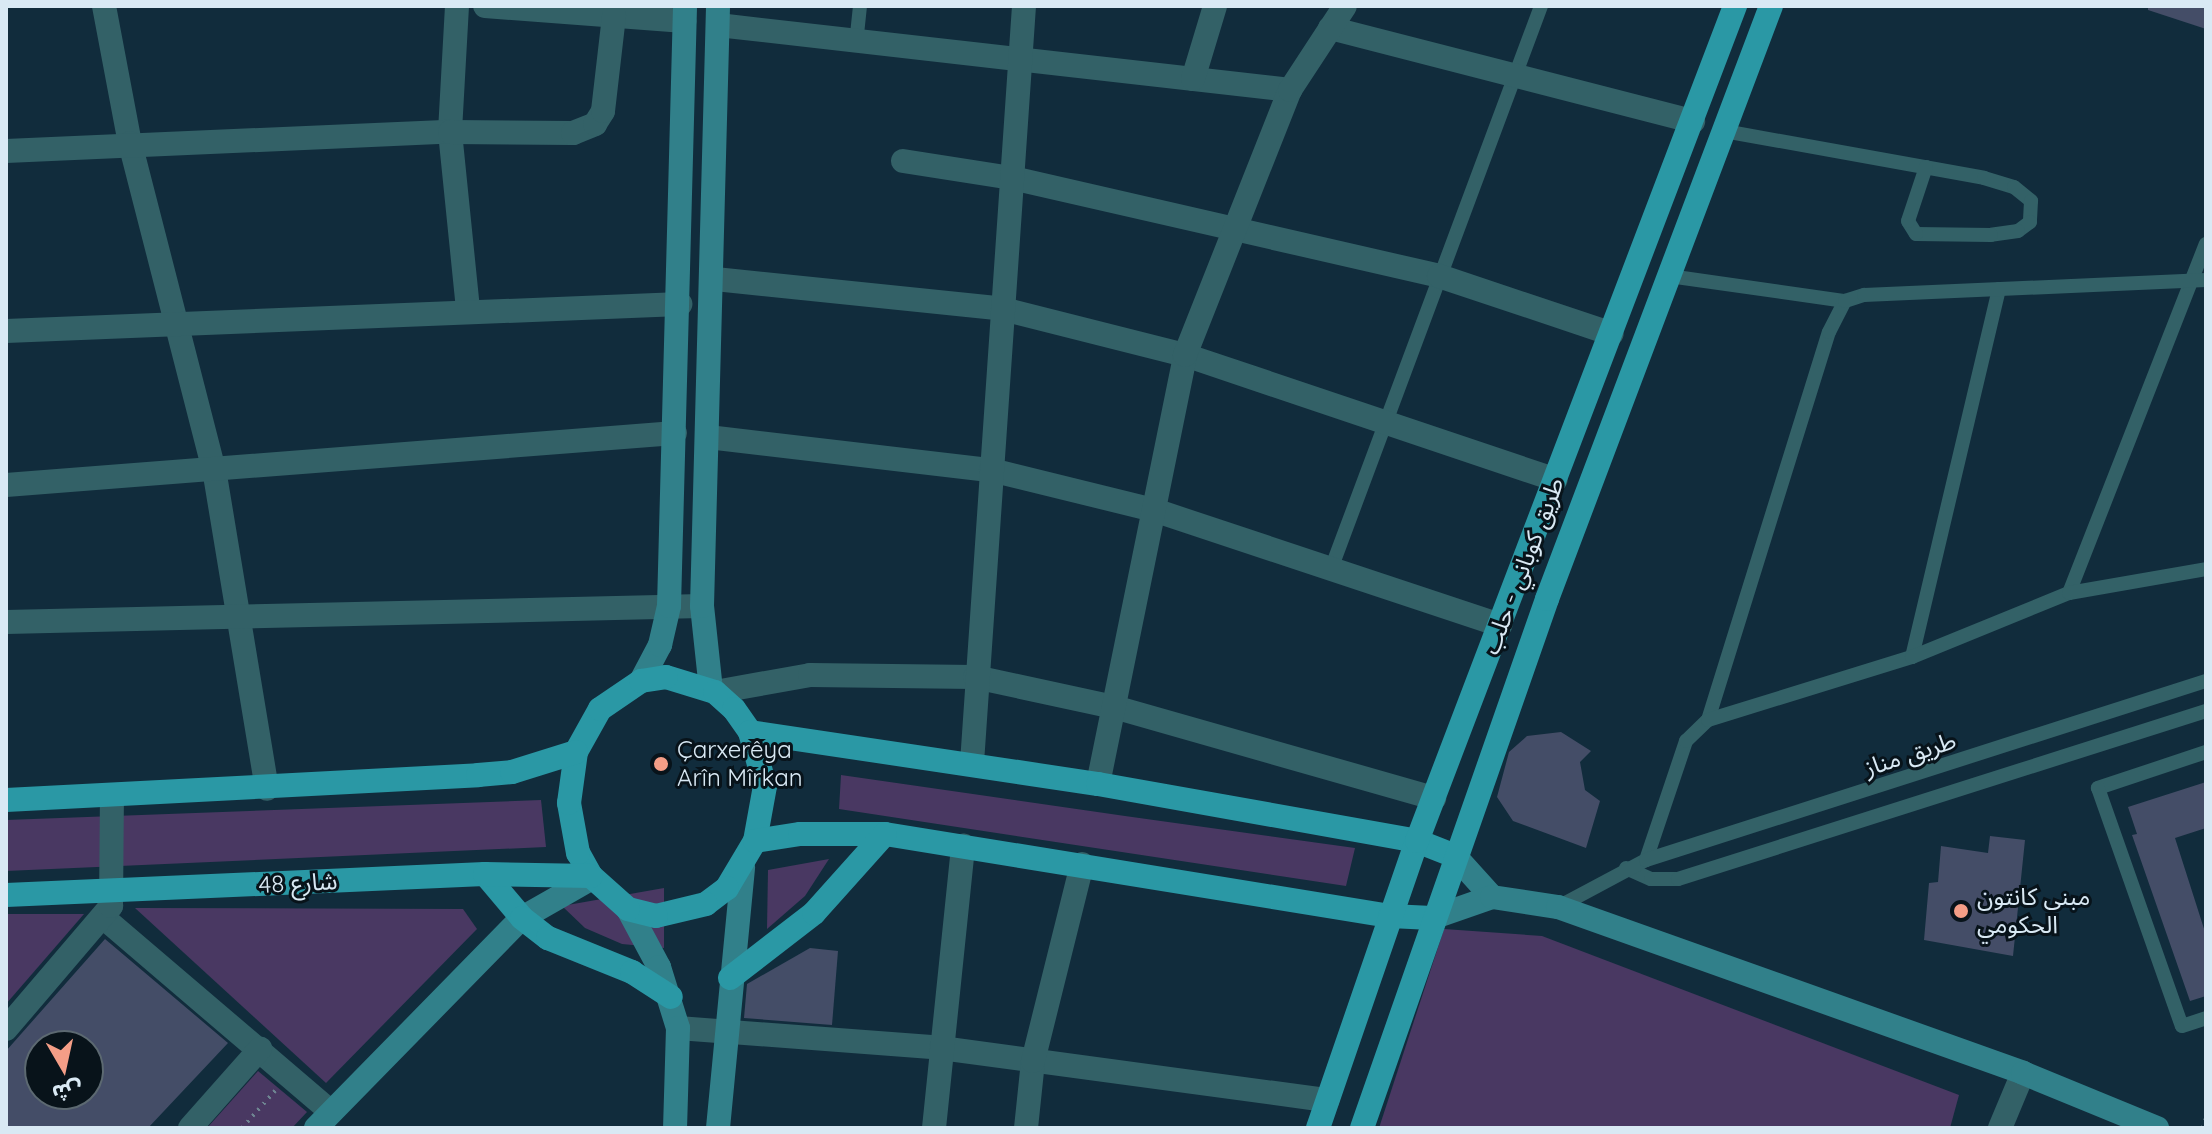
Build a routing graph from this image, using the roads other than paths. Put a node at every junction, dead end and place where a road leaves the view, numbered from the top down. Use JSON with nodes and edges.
{"nodes":[{"id":1,"x":104,"y":6,"type":"edge"},
{"id":2,"x":457,"y":6,"type":"edge"},
{"id":3,"x":485,"y":6,"type":"edge"},
{"id":4,"x":860,"y":6,"type":"edge"},
{"id":5,"x":1024,"y":6,"type":"edge"},
{"id":6,"x":1215,"y":6,"type":"edge"},
{"id":7,"x":1345,"y":6,"type":"edge"},
{"id":8,"x":1541,"y":6,"type":"edge"},
{"id":9,"x":1735,"y":6,"type":"edge"},
{"id":10,"x":1771,"y":6,"type":"edge"},
{"id":11,"x":684,"y":14,"type":"edge"},
{"id":12,"x":614,"y":16,"type":"junction"},
{"id":13,"x":718,"y":16,"type":"edge"},
{"id":14,"x":1330,"y":28,"type":"junction"},
{"id":15,"x":856,"y":44,"type":"junction"},
{"id":16,"x":1021,"y":60,"type":"junction"},
{"id":17,"x":1514,"y":73,"type":"junction"},
{"id":18,"x":1193,"y":79,"type":"junction"},
{"id":19,"x":1709,"y":80,"type":"junction"},
{"id":20,"x":1290,"y":90,"type":"junction"},
{"id":21,"x":1740,"y":90,"type":"junction"},
{"id":22,"x":1693,"y":121,"type":"junction"},
{"id":23,"x":1724,"y":131,"type":"junction"},
{"id":24,"x":450,"y":132,"type":"junction"},
{"id":25,"x":130,"y":143,"type":"junction"},
{"id":26,"x":6,"y":151,"type":"edge"},
{"id":27,"x":903,"y":161,"type":"dead end"},
{"id":28,"x":1926,"y":167,"type":"junction"},
{"id":29,"x":1012,"y":178,"type":"junction"},
{"id":30,"x":1234,"y":232,"type":"junction"},
{"id":31,"x":2206,"y":244,"type":"edge"},
{"id":32,"x":1439,"y":276,"type":"junction"},
{"id":33,"x":1669,"y":276,"type":"junction"},
{"id":34,"x":715,"y":279,"type":"junction"},
{"id":35,"x":2200,"y":280,"type":"edge"},
{"id":36,"x":1999,"y":289,"type":"junction"},
{"id":37,"x":1845,"y":301,"type":"junction"},
{"id":38,"x":680,"y":304,"type":"junction"},
{"id":39,"x":1003,"y":309,"type":"junction"},
{"id":40,"x":468,"y":310,"type":"junction"},
{"id":41,"x":177,"y":326,"type":"junction"},
{"id":42,"x":6,"y":331,"type":"edge"},
{"id":43,"x":1612,"y":334,"type":"junction"},
{"id":44,"x":1185,"y":355,"type":"junction"},
{"id":45,"x":1385,"y":423,"type":"junction"},
{"id":46,"x":675,"y":433,"type":"junction"},
{"id":47,"x":708,"y":437,"type":"junction"},
{"id":48,"x":214,"y":469,"type":"junction"},
{"id":49,"x":991,"y":470,"type":"junction"},
{"id":50,"x":1556,"y":480,"type":"junction"},
{"id":51,"x":6,"y":485,"type":"edge"},
{"id":52,"x":1154,"y":510,"type":"junction"},
{"id":53,"x":1331,"y":569,"type":"junction"},
{"id":54,"x":2206,"y":569,"type":"edge"},
{"id":55,"x":2069,"y":593,"type":"junction"},
{"id":56,"x":669,"y":606,"type":"junction"},
{"id":57,"x":702,"y":606,"type":"junction"},
{"id":58,"x":240,"y":616,"type":"junction"},
{"id":59,"x":6,"y":622,"type":"edge"},
{"id":60,"x":1500,"y":625,"type":"junction"},
{"id":61,"x":1912,"y":657,"type":"junction"},
{"id":62,"x":975,"y":677,"type":"junction"},
{"id":63,"x":641,"y":681,"type":"junction"},
{"id":64,"x":2206,"y":681,"type":"edge"},
{"id":65,"x":713,"y":691,"type":"junction"},
{"id":66,"x":1114,"y":707,"type":"junction"},
{"id":67,"x":2206,"y":711,"type":"edge"},
{"id":68,"x":1708,"y":720,"type":"junction"},
{"id":69,"x":750,"y":732,"type":"junction"},
{"id":70,"x":576,"y":752,"type":"junction"},
{"id":71,"x":2206,"y":752,"type":"edge"},
{"id":72,"x":972,"y":763,"type":"junction"},
{"id":73,"x":1098,"y":784,"type":"junction"},
{"id":74,"x":267,"y":789,"type":"junction"},
{"id":75,"x":112,"y":795,"type":"junction"},
{"id":76,"x":1846,"y":797,"type":"junction"},
{"id":77,"x":1434,"y":798,"type":"junction"},
{"id":78,"x":6,"y":800,"type":"edge"},
{"id":79,"x":1854,"y":824,"type":"junction"},
{"id":80,"x":885,"y":834,"type":"junction"},
{"id":81,"x":755,"y":841,"type":"junction"},
{"id":82,"x":1417,"y":841,"type":"junction"},
{"id":83,"x":963,"y":845,"type":"junction"},
{"id":84,"x":1455,"y":856,"type":"junction"},
{"id":85,"x":1646,"y":860,"type":"junction"},
{"id":86,"x":1082,"y":864,"type":"junction"},
{"id":87,"x":743,"y":867,"type":"junction"},
{"id":88,"x":1626,"y":868,"type":"junction"},
{"id":89,"x":485,"y":874,"type":"junction"},
{"id":90,"x":591,"y":877,"type":"junction"},
{"id":91,"x":114,"y":890,"type":"junction"},
{"id":92,"x":6,"y":895,"type":"edge"},
{"id":93,"x":1492,"y":897,"type":"junction"},
{"id":94,"x":1558,"y":907,"type":"junction"},
{"id":95,"x":628,"y":909,"type":"junction"},
{"id":96,"x":1390,"y":916,"type":"junction"},
{"id":97,"x":104,"y":918,"type":"junction"},
{"id":98,"x":522,"y":918,"type":"junction"},
{"id":99,"x":1432,"y":918,"type":"junction"},
{"id":100,"x":730,"y":978,"type":"junction"},
{"id":101,"x":671,"y":997,"type":"junction"},
{"id":102,"x":2206,"y":1018,"type":"edge"},
{"id":103,"x":678,"y":1028,"type":"junction"},
{"id":104,"x":6,"y":1029,"type":"edge"},
{"id":105,"x":724,"y":1033,"type":"junction"},
{"id":106,"x":941,"y":1048,"type":"junction"},
{"id":107,"x":260,"y":1049,"type":"junction"},
{"id":108,"x":1033,"y":1061,"type":"junction"},
{"id":109,"x":2023,"y":1073,"type":"junction"},
{"id":110,"x":1328,"y":1100,"type":"junction"},
{"id":111,"x":323,"y":1120,"type":"edge"},
{"id":112,"x":190,"y":1128,"type":"edge"},
{"id":113,"x":675,"y":1128,"type":"edge"},
{"id":114,"x":718,"y":1128,"type":"edge"},
{"id":115,"x":934,"y":1128,"type":"edge"},
{"id":116,"x":1026,"y":1128,"type":"edge"},
{"id":117,"x":1318,"y":1128,"type":"edge"},
{"id":118,"x":1362,"y":1128,"type":"edge"},
{"id":119,"x":2000,"y":1128,"type":"edge"},
{"id":120,"x":2157,"y":1128,"type":"edge"}],
"edges":[{"from":1,"to":25,"type":"street"},
{"from":2,"to":24,"type":"street"},
{"from":3,"to":12,"type":"street"},
{"from":4,"to":15,"type":"lane"},
{"from":5,"to":16,"type":"street"},
{"from":6,"to":18,"type":"street"},
{"from":7,"to":14,"type":"street"},
{"from":8,"to":17,"type":"lane"},
{"from":9,"to":19,"type":"main road","name":"طريق كوباني - حلب"},
{"from":10,"to":21,"type":"main road","name":"طريق كوباني - حلب"},
{"from":11,"to":12,"type":"street"},
{"from":11,"to":38,"type":"street"},
{"from":12,"to":24,"type":"street"},
{"from":13,"to":15,"type":"street"},
{"from":13,"to":34,"type":"street"},
{"from":14,"to":17,"type":"street"},
{"from":14,"to":20,"type":"street"},
{"from":15,"to":16,"type":"street"},
{"from":16,"to":18,"type":"street"},
{"from":16,"to":29,"type":"street"},
{"from":17,"to":22,"type":"street"},
{"from":17,"to":32,"type":"lane"},
{"from":18,"to":20,"type":"street"},
{"from":19,"to":21,"type":"main road"},
{"from":19,"to":22,"type":"main road","name":"طريق كوباني - حلب"},
{"from":20,"to":30,"type":"street"},
{"from":21,"to":23,"type":"main road","name":"طريق كوباني - حلب"},
{"from":22,"to":43,"type":"main road","name":"طريق كوباني - حلب"},
{"from":23,"to":28,"type":"lane"},
{"from":23,"to":33,"type":"main road","name":"طريق كوباني - حلب"},
{"from":24,"to":25,"type":"street"},
{"from":24,"to":40,"type":"street"},
{"from":25,"to":26,"type":"street"},
{"from":25,"to":41,"type":"street"},
{"from":27,"to":29,"type":"street"},
{"from":28,"to":28,"type":"lane"},
{"from":29,"to":30,"type":"street"},
{"from":29,"to":39,"type":"street"},
{"from":30,"to":32,"type":"street"},
{"from":30,"to":44,"type":"street"},
{"from":31,"to":35,"type":"lane"},
{"from":32,"to":43,"type":"street"},
{"from":32,"to":45,"type":"lane"},
{"from":33,"to":37,"type":"lane"},
{"from":33,"to":84,"type":"main road","name":"طريق كوباني - حلب"},
{"from":34,"to":39,"type":"street"},
{"from":34,"to":47,"type":"street"},
{"from":35,"to":36,"type":"lane"},
{"from":35,"to":55,"type":"lane"},
{"from":36,"to":37,"type":"lane"},
{"from":36,"to":61,"type":"lane"},
{"from":37,"to":68,"type":"lane"},
{"from":38,"to":40,"type":"street"},
{"from":38,"to":46,"type":"street"},
{"from":39,"to":44,"type":"street"},
{"from":39,"to":49,"type":"street"},
{"from":40,"to":41,"type":"street"},
{"from":41,"to":42,"type":"street"},
{"from":41,"to":48,"type":"street"},
{"from":43,"to":50,"type":"main road","name":"طريق كوباني - حلب"},
{"from":44,"to":45,"type":"street"},
{"from":44,"to":52,"type":"street"},
{"from":45,"to":50,"type":"street"},
{"from":45,"to":53,"type":"lane"},
{"from":46,"to":48,"type":"street"},
{"from":46,"to":56,"type":"street"},
{"from":47,"to":49,"type":"street"},
{"from":47,"to":57,"type":"street"},
{"from":48,"to":51,"type":"street"},
{"from":48,"to":58,"type":"street"},
{"from":49,"to":52,"type":"street"},
{"from":49,"to":62,"type":"street"},
{"from":50,"to":60,"type":"main road","name":"طريق كوباني - حلب"},
{"from":52,"to":53,"type":"street"},
{"from":52,"to":66,"type":"street"},
{"from":53,"to":60,"type":"street"},
{"from":54,"to":55,"type":"lane"},
{"from":55,"to":61,"type":"lane"},
{"from":56,"to":57,"type":"street"},
{"from":56,"to":58,"type":"street"},
{"from":56,"to":63,"type":"street"},
{"from":57,"to":65,"type":"street"},
{"from":58,"to":59,"type":"street"},
{"from":58,"to":74,"type":"street"},
{"from":60,"to":77,"type":"main road","name":"طريق كوباني - حلب"},
{"from":61,"to":68,"type":"lane"},
{"from":62,"to":65,"type":"street"},
{"from":62,"to":66,"type":"street"},
{"from":62,"to":72,"type":"street"},
{"from":63,"to":65,"type":"main road"},
{"from":63,"to":70,"type":"main road"},
{"from":64,"to":76,"type":"lane","name":"طريق مناز"},
{"from":65,"to":69,"type":"main road"},
{"from":66,"to":73,"type":"street"},
{"from":66,"to":77,"type":"street"},
{"from":67,"to":79,"type":"lane","name":"طريق مناز"},
{"from":68,"to":85,"type":"lane"},
{"from":69,"to":72,"type":"main road"},
{"from":69,"to":81,"type":"main road"},
{"from":70,"to":74,"type":"main road"},
{"from":70,"to":90,"type":"main road"},
{"from":71,"to":102,"type":"lane"},
{"from":72,"to":73,"type":"main road"},
{"from":73,"to":82,"type":"main road"},
{"from":74,"to":75,"type":"main road"},
{"from":75,"to":78,"type":"main road"},
{"from":75,"to":91,"type":"street"},
{"from":76,"to":79,"type":"lane"},
{"from":76,"to":85,"type":"lane","name":"طريق مناز"},
{"from":77,"to":82,"type":"main road","name":"طريق كوباني - حلب"},
{"from":79,"to":88,"type":"lane","name":"طريق مناز"},
{"from":80,"to":81,"type":"main road"},
{"from":80,"to":83,"type":"main road"},
{"from":80,"to":100,"type":"main road"},
{"from":81,"to":87,"type":"main road"},
{"from":82,"to":84,"type":"main road"},
{"from":82,"to":96,"type":"main road","name":"طريق كوباني - حلب"},
{"from":83,"to":86,"type":"main road"},
{"from":83,"to":106,"type":"street"},
{"from":84,"to":93,"type":"street"},
{"from":84,"to":99,"type":"main road","name":"طريق كوباني - حلب"},
{"from":85,"to":88,"type":"lane","name":"طريق مناز"},
{"from":86,"to":96,"type":"main road"},
{"from":86,"to":108,"type":"street"},
{"from":87,"to":95,"type":"main road"},
{"from":87,"to":100,"type":"street"},
{"from":88,"to":94,"type":"lane","name":"طريق مناز"},
{"from":89,"to":90,"type":"main road","name":"48 شارع"},
{"from":89,"to":91,"type":"main road","name":"48 شارع"},
{"from":89,"to":98,"type":"main road"},
{"from":90,"to":95,"type":"main road"},
{"from":90,"to":98,"type":"street"},
{"from":91,"to":92,"type":"main road","name":"48 شارع"},
{"from":91,"to":97,"type":"street"},
{"from":93,"to":94,"type":"street"},
{"from":93,"to":99,"type":"street"},
{"from":94,"to":109,"type":"street"},
{"from":95,"to":101,"type":"street"},
{"from":96,"to":99,"type":"main road"},
{"from":96,"to":110,"type":"main road","name":"طريق كوباني - حلب"},
{"from":97,"to":104,"type":"street"},
{"from":97,"to":107,"type":"street"},
{"from":98,"to":101,"type":"main road"},
{"from":98,"to":111,"type":"street"},
{"from":99,"to":118,"type":"main road","name":"طريق كوباني - حلب"},
{"from":100,"to":105,"type":"street"},
{"from":101,"to":103,"type":"street"},
{"from":103,"to":105,"type":"street"},
{"from":103,"to":113,"type":"street"},
{"from":105,"to":106,"type":"street"},
{"from":105,"to":114,"type":"street"},
{"from":106,"to":108,"type":"street"},
{"from":106,"to":115,"type":"street"},
{"from":107,"to":111,"type":"street"},
{"from":107,"to":112,"type":"street"},
{"from":108,"to":110,"type":"street"},
{"from":108,"to":116,"type":"street"},
{"from":109,"to":119,"type":"street"},
{"from":109,"to":120,"type":"street"},
{"from":110,"to":117,"type":"main road","name":"طريق كوباني - حلب"}]}
